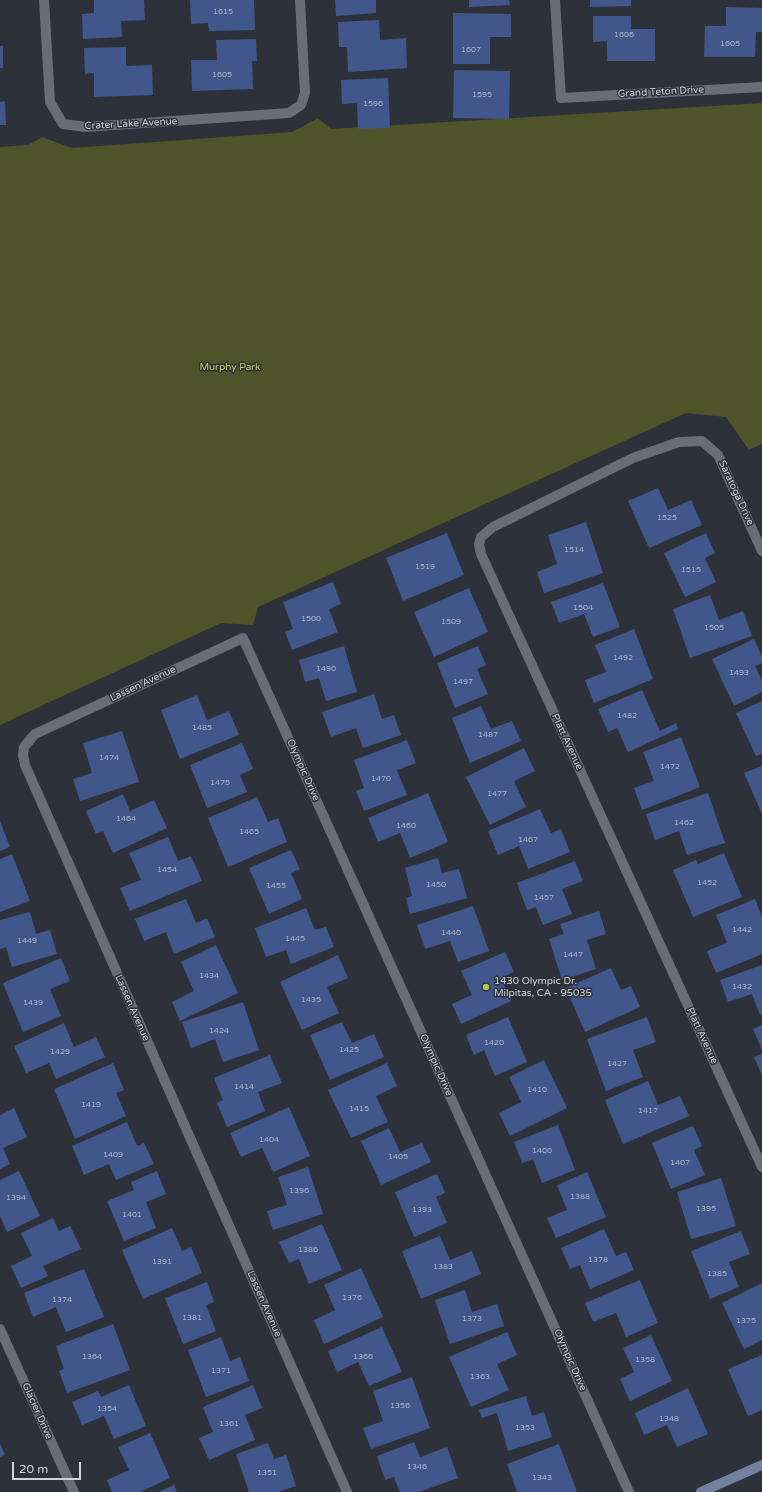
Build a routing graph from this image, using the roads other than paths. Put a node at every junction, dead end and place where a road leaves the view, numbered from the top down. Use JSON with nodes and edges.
{"nodes":[{"id":1,"x":44,"y":0,"type":"edge"},
{"id":2,"x":300,"y":0,"type":"edge"},
{"id":3,"x":555,"y":0,"type":"edge"},
{"id":4,"x":762,"y":87,"type":"edge"},
{"id":5,"x":702,"y":441,"type":"joint"},
{"id":6,"x":762,"y":551,"type":"edge"},
{"id":7,"x":243,"y":638,"type":"joint"},
{"id":8,"x":762,"y":1167,"type":"edge"},
{"id":9,"x":0,"y":1329,"type":"edge"},
{"id":10,"x":762,"y":1465,"type":"edge"},
{"id":11,"x":74,"y":1492,"type":"edge"},
{"id":12,"x":347,"y":1492,"type":"edge"},
{"id":13,"x":629,"y":1492,"type":"edge"},
{"id":14,"x":701,"y":1492,"type":"edge"}],
"edges":[{"from":1,"to":2,"type":"street","name":"Crater Lake Avenue"},
{"from":3,"to":4,"type":"street","name":"Grand Teton Drive"},
{"from":5,"to":6,"type":"street","name":"Saratoga Drive"},
{"from":5,"to":8,"type":"street","name":"Platt Avenue"},
{"from":7,"to":12,"type":"street","name":"Lassen Avenue"},
{"from":7,"to":13,"type":"street","name":"Olympic Drive"},
{"from":9,"to":11,"type":"street","name":"Glacier Drive"},
{"from":10,"to":14,"type":"main road"}]}
